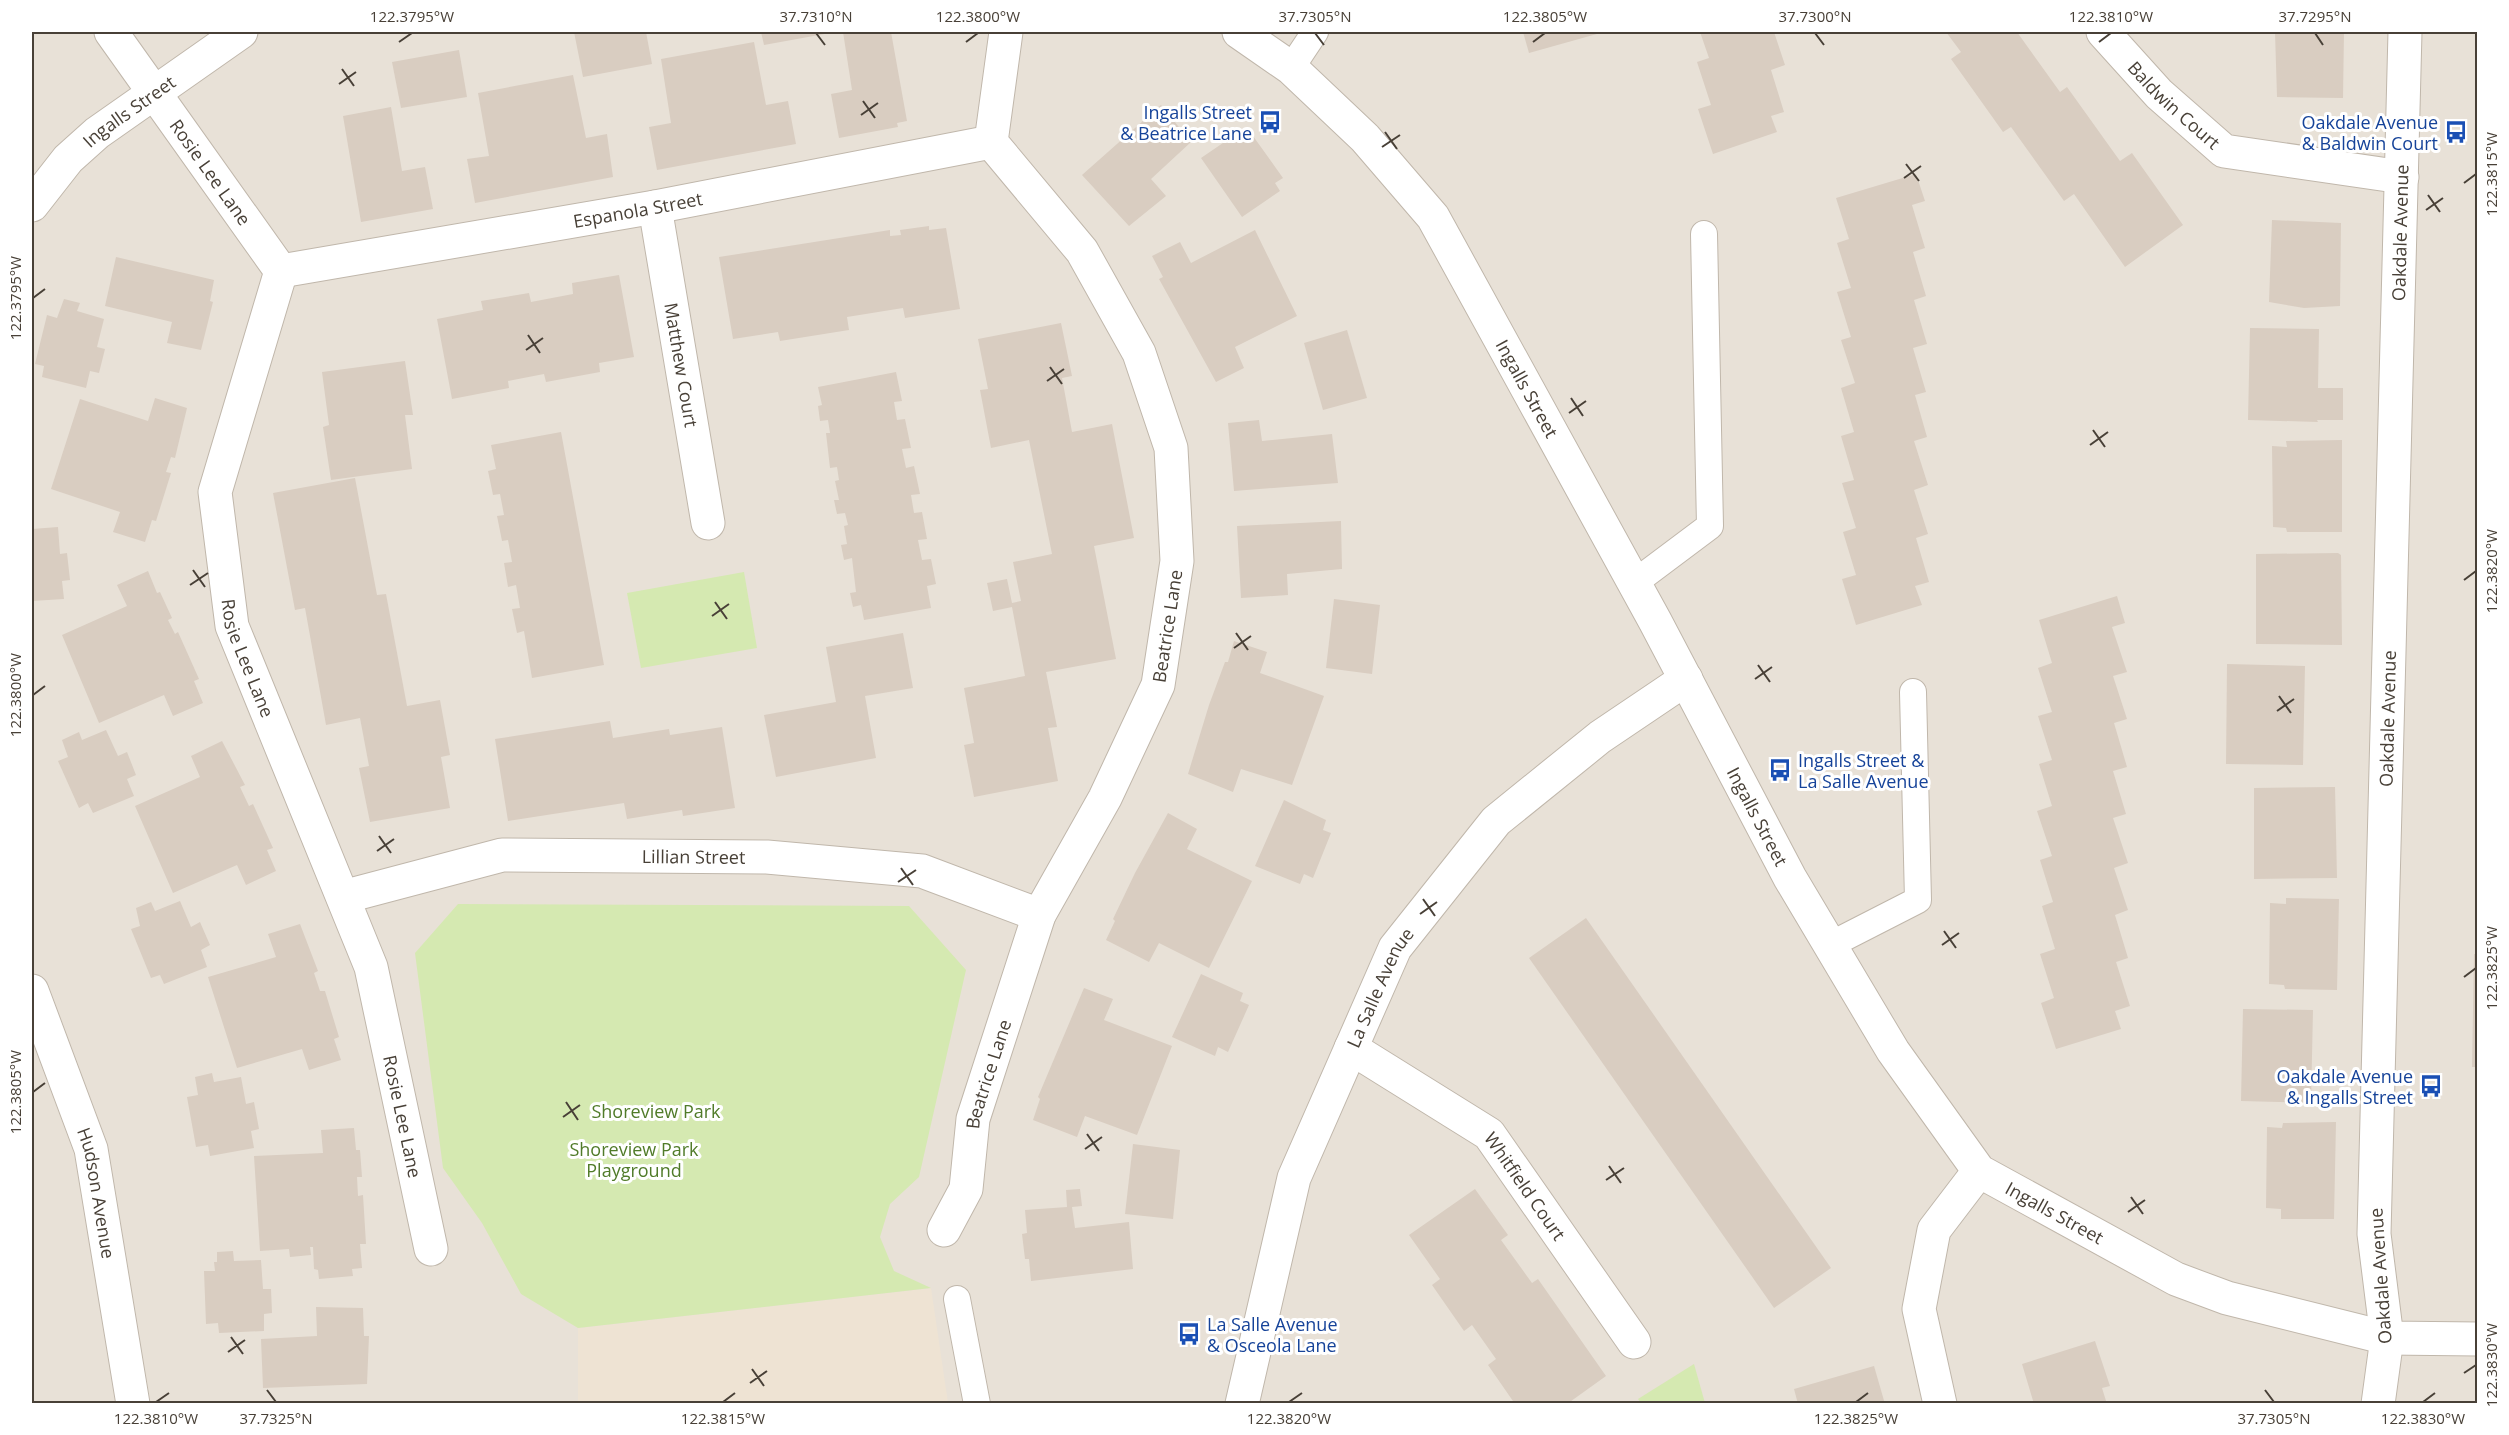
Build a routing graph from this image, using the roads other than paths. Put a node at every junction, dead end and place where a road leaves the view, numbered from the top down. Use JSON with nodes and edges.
{"nodes":[{"id":1,"x":111,"y":32,"type":"edge"},
{"id":2,"x":241,"y":32,"type":"edge"},
{"id":3,"x":1006,"y":32,"type":"edge"},
{"id":4,"x":1239,"y":32,"type":"edge"},
{"id":5,"x":1315,"y":32,"type":"edge"},
{"id":6,"x":2103,"y":32,"type":"edge"},
{"id":7,"x":2405,"y":32,"type":"edge"},
{"id":8,"x":1291,"y":68,"type":"junction"},
{"id":9,"x":155,"y":91,"type":"junction"},
{"id":10,"x":991,"y":142,"type":"junction"},
{"id":11,"x":2402,"y":177,"type":"junction"},
{"id":12,"x":32,"y":205,"type":"edge"},
{"id":13,"x":655,"y":207,"type":"junction"},
{"id":14,"x":1704,"y":234,"type":"dead end"},
{"id":15,"x":281,"y":270,"type":"junction"},
{"id":16,"x":708,"y":523,"type":"dead end"},
{"id":17,"x":1634,"y":583,"type":"junction"},
{"id":18,"x":1686,"y":679,"type":"junction"},
{"id":19,"x":1913,"y":692,"type":"dead end"},
{"id":20,"x":343,"y":897,"type":"junction"},
{"id":21,"x":1039,"y":915,"type":"junction"},
{"id":22,"x":1830,"y":945,"type":"junction"},
{"id":23,"x":32,"y":991,"type":"edge"},
{"id":24,"x":1352,"y":1048,"type":"junction"},
{"id":25,"x":1979,"y":1171,"type":"junction"},
{"id":26,"x":944,"y":1230,"type":"dead end"},
{"id":27,"x":431,"y":1249,"type":"dead end"},
{"id":28,"x":957,"y":1299,"type":"dead end"},
{"id":29,"x":2387,"y":1338,"type":"junction"},
{"id":30,"x":2478,"y":1339,"type":"edge"},
{"id":31,"x":1634,"y":1342,"type":"dead end"},
{"id":32,"x":132,"y":1404,"type":"edge"},
{"id":33,"x":977,"y":1404,"type":"edge"},
{"id":34,"x":1242,"y":1404,"type":"edge"},
{"id":35,"x":1940,"y":1404,"type":"edge"},
{"id":36,"x":2378,"y":1404,"type":"edge"}],
"edges":[{"from":1,"to":9,"type":"street","name":"Rosie Lee Lane"},
{"from":2,"to":9,"type":"street","name":"Ingalls Street"},
{"from":3,"to":10,"type":"street"},
{"from":4,"to":8,"type":"street","name":"Ingalls Street"},
{"from":5,"to":8,"type":"lane"},
{"from":6,"to":11,"type":"street","name":"Baldwin Court"},
{"from":7,"to":11,"type":"street","name":"Oakdale Avenue"},
{"from":8,"to":17,"type":"street","name":"Ingalls Street"},
{"from":9,"to":12,"type":"street","name":"Ingalls Street"},
{"from":9,"to":15,"type":"street","name":"Rosie Lee Lane"},
{"from":10,"to":13,"type":"street","name":"Espanola Street"},
{"from":10,"to":21,"type":"street","name":"Beatrice Lane"},
{"from":11,"to":29,"type":"street","name":"Oakdale Avenue"},
{"from":13,"to":15,"type":"street","name":"Espanola Street"},
{"from":13,"to":16,"type":"street","name":"Matthew Court"},
{"from":14,"to":17,"type":"lane"},
{"from":15,"to":20,"type":"street","name":"Rosie Lee Lane"},
{"from":17,"to":18,"type":"street","name":"Ingalls Street"},
{"from":18,"to":22,"type":"street","name":"Ingalls Street"},
{"from":18,"to":24,"type":"street","name":"La Salle Avenue"},
{"from":19,"to":22,"type":"lane"},
{"from":20,"to":21,"type":"street","name":"Lillian Street"},
{"from":20,"to":27,"type":"street","name":"Rosie Lee Lane"},
{"from":21,"to":26,"type":"street","name":"Beatrice Lane"},
{"from":22,"to":25,"type":"street","name":"Ingalls Street"},
{"from":23,"to":32,"type":"street","name":"Hudson Avenue"},
{"from":24,"to":31,"type":"street","name":"Whitfield Court"},
{"from":24,"to":34,"type":"street","name":"La Salle Avenue"},
{"from":25,"to":29,"type":"street","name":"Ingalls Street"},
{"from":25,"to":35,"type":"street"},
{"from":28,"to":33,"type":"lane"},
{"from":29,"to":30,"type":"street","name":"Ingalls Street"},
{"from":29,"to":36,"type":"street","name":"Oakdale Avenue"}]}
